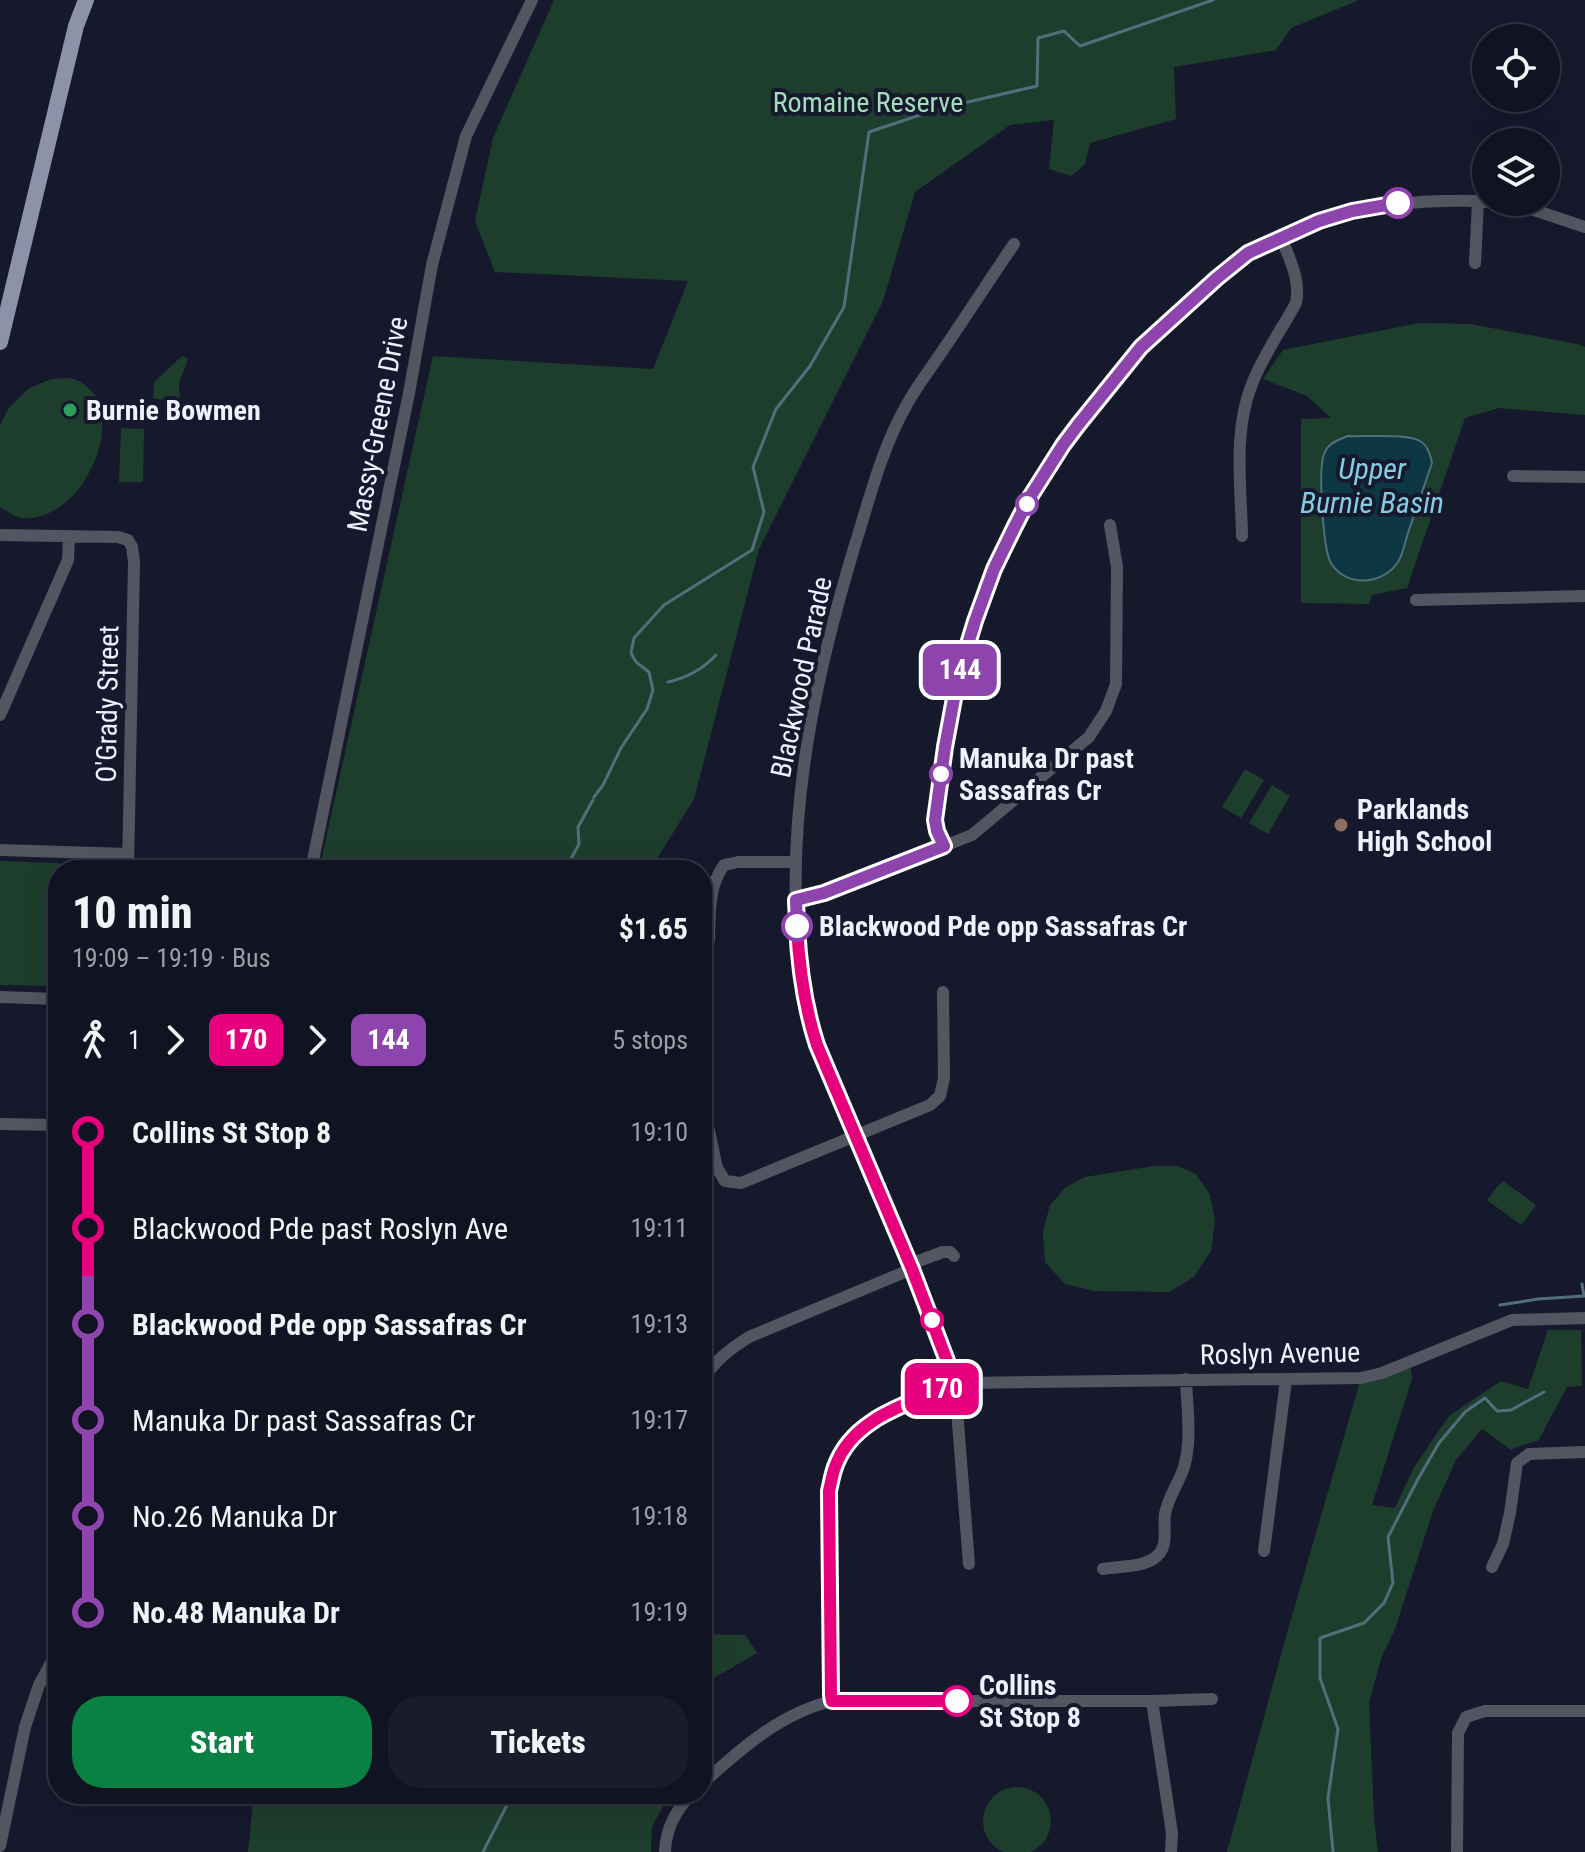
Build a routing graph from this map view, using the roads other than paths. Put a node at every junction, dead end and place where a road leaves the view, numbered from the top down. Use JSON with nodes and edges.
{"nodes":[{"id":1,"x":86,"y":0,"type":"edge"},
{"id":2,"x":532,"y":0,"type":"edge"},
{"id":3,"x":1472,"y":202,"type":"edge"},
{"id":4,"x":1482,"y":216,"type":"edge"},
{"id":5,"x":1552,"y":216,"type":"edge"},
{"id":6,"x":1585,"y":227,"type":"edge"},
{"id":7,"x":1281,"y":237,"type":"junction"},
{"id":8,"x":1014,"y":244,"type":"dead end"},
{"id":9,"x":1475,"y":263,"type":"dead end"},
{"id":10,"x":0,"y":342,"type":"edge"},
{"id":11,"x":1513,"y":476,"type":"dead end"},
{"id":12,"x":1585,"y":477,"type":"edge"},
{"id":13,"x":1110,"y":525,"type":"dead end"},
{"id":14,"x":0,"y":535,"type":"edge"},
{"id":15,"x":69,"y":536,"type":"junction"},
{"id":16,"x":1242,"y":536,"type":"dead end"},
{"id":17,"x":1585,"y":596,"type":"edge"},
{"id":18,"x":1416,"y":600,"type":"dead end"},
{"id":19,"x":0,"y":715,"type":"edge"},
{"id":20,"x":944,"y":846,"type":"junction"},
{"id":21,"x":0,"y":850,"type":"edge"},
{"id":22,"x":128,"y":854,"type":"junction"},
{"id":23,"x":128,"y":860,"type":"edge"},
{"id":24,"x":313,"y":860,"type":"edge"},
{"id":25,"x":795,"y":862,"type":"junction"},
{"id":26,"x":712,"y":892,"type":"edge"},
{"id":27,"x":796,"y":900,"type":"junction"},
{"id":28,"x":943,"y":992,"type":"dead end"},
{"id":29,"x":0,"y":997,"type":"edge"},
{"id":30,"x":48,"y":999,"type":"edge"},
{"id":31,"x":0,"y":1124,"type":"edge"},
{"id":32,"x":48,"y":1125,"type":"edge"},
{"id":33,"x":855,"y":1136,"type":"junction"},
{"id":34,"x":712,"y":1145,"type":"edge"},
{"id":35,"x":954,"y":1256,"type":"dead end"},
{"id":36,"x":911,"y":1267,"type":"junction"},
{"id":37,"x":1585,"y":1318,"type":"edge"},
{"id":38,"x":712,"y":1366,"type":"edge"},
{"id":39,"x":952,"y":1374,"type":"junction"},
{"id":40,"x":1186,"y":1379,"type":"junction"},
{"id":41,"x":1286,"y":1380,"type":"junction"},
{"id":42,"x":965,"y":1383,"type":"junction"},
{"id":43,"x":942,"y":1389,"type":"junction"},
{"id":44,"x":956,"y":1397,"type":"junction"},
{"id":45,"x":1585,"y":1452,"type":"edge"},
{"id":46,"x":1264,"y":1551,"type":"dead end"},
{"id":47,"x":969,"y":1564,"type":"dead end"},
{"id":48,"x":1492,"y":1567,"type":"dead end"},
{"id":49,"x":1103,"y":1569,"type":"dead end"},
{"id":50,"x":48,"y":1668,"type":"edge"},
{"id":51,"x":1212,"y":1699,"type":"dead end"},
{"id":52,"x":832,"y":1701,"type":"junction"},
{"id":53,"x":1152,"y":1701,"type":"junction"},
{"id":54,"x":1585,"y":1711,"type":"edge"},
{"id":55,"x":712,"y":1775,"type":"edge"},
{"id":56,"x":683,"y":1804,"type":"edge"},
{"id":57,"x":0,"y":1846,"type":"edge"},
{"id":58,"x":665,"y":1852,"type":"edge"},
{"id":59,"x":1171,"y":1852,"type":"edge"},
{"id":60,"x":1457,"y":1852,"type":"edge"}],
"edges":[{"from":1,"to":10,"type":"main road"},
{"from":2,"to":24,"type":"street","name":"Massy-Greene Drive"},
{"from":3,"to":7,"type":"street"},
{"from":4,"to":9,"type":"street"},
{"from":5,"to":6,"type":"street"},
{"from":7,"to":16,"type":"street"},
{"from":7,"to":20,"type":"street"},
{"from":8,"to":25,"type":"street","name":"Blackwood Parade"},
{"from":11,"to":12,"type":"street"},
{"from":13,"to":20,"type":"street"},
{"from":14,"to":15,"type":"street"},
{"from":15,"to":19,"type":"street"},
{"from":15,"to":22,"type":"street","name":"O'Grady Street"},
{"from":17,"to":18,"type":"street"},
{"from":20,"to":27,"type":"street"},
{"from":21,"to":22,"type":"street"},
{"from":22,"to":23,"type":"street","name":"O'Grady Street"},
{"from":25,"to":26,"type":"street"},
{"from":25,"to":27,"type":"street","name":"Blackwood Parade"},
{"from":27,"to":33,"type":"street","name":"Blackwood Parade"},
{"from":28,"to":33,"type":"street"},
{"from":29,"to":30,"type":"street"},
{"from":31,"to":32,"type":"street"},
{"from":33,"to":34,"type":"street"},
{"from":33,"to":36,"type":"street","name":"Blackwood Parade"},
{"from":35,"to":36,"type":"street"},
{"from":36,"to":38,"type":"street"},
{"from":36,"to":39,"type":"street","name":"Blackwood Parade"},
{"from":37,"to":41,"type":"street","name":"Roslyn Avenue"},
{"from":39,"to":42,"type":"street"},
{"from":39,"to":43,"type":"street"},
{"from":40,"to":41,"type":"street","name":"Roslyn Avenue"},
{"from":40,"to":42,"type":"street","name":"Roslyn Avenue"},
{"from":40,"to":49,"type":"street"},
{"from":41,"to":46,"type":"street"},
{"from":42,"to":44,"type":"street"},
{"from":43,"to":44,"type":"street"},
{"from":43,"to":52,"type":"street"},
{"from":44,"to":47,"type":"street"},
{"from":45,"to":48,"type":"street"},
{"from":50,"to":57,"type":"street"},
{"from":51,"to":53,"type":"street"},
{"from":52,"to":53,"type":"street"},
{"from":52,"to":55,"type":"street"},
{"from":53,"to":59,"type":"street"},
{"from":54,"to":60,"type":"street"},
{"from":56,"to":58,"type":"street"}]}
